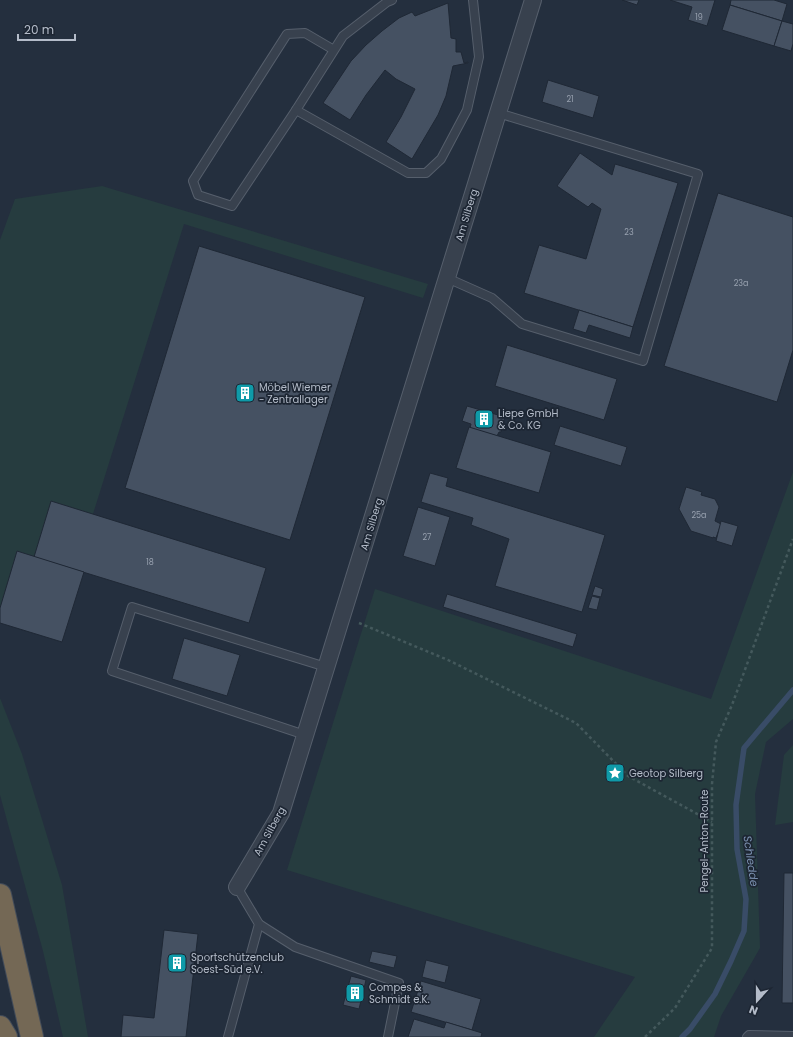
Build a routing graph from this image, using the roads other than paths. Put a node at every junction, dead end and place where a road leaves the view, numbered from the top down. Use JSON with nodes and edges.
{"nodes":[{"id":1,"x":392,"y":0,"type":"edge"},
{"id":2,"x":473,"y":0,"type":"edge"},
{"id":3,"x":533,"y":0,"type":"edge"},
{"id":4,"x":334,"y":50,"type":"junction"},
{"id":5,"x":296,"y":110,"type":"junction"},
{"id":6,"x":498,"y":113,"type":"junction"},
{"id":7,"x":447,"y":278,"type":"junction"},
{"id":8,"x":326,"y":667,"type":"junction"},
{"id":9,"x":305,"y":735,"type":"junction"},
{"id":10,"x":237,"y":887,"type":"joint"},
{"id":11,"x":0,"y":895,"type":"edge"},
{"id":12,"x":259,"y":924,"type":"junction"},
{"id":13,"x":0,"y":1027,"type":"edge"},
{"id":14,"x":33,"y":1035,"type":"edge"},
{"id":15,"x":793,"y":1036,"type":"edge"},
{"id":16,"x":6,"y":1037,"type":"edge"},
{"id":17,"x":228,"y":1037,"type":"edge"},
{"id":18,"x":388,"y":1037,"type":"edge"},
{"id":19,"x":747,"y":1037,"type":"edge"}],
"edges":[{"from":1,"to":4,"type":"lane"},
{"from":2,"to":5,"type":"lane"},
{"from":3,"to":6,"type":"street","name":"Am Silberg"},
{"from":4,"to":5,"type":"lane"},
{"from":4,"to":5,"type":"lane"},
{"from":6,"to":7,"type":"street","name":"Am Silberg"},
{"from":6,"to":7,"type":"lane"},
{"from":7,"to":8,"type":"street","name":"Am Silberg"},
{"from":8,"to":9,"type":"street","name":"Am Silberg"},
{"from":8,"to":9,"type":"lane"},
{"from":9,"to":10,"type":"street","name":"Am Silberg"},
{"from":10,"to":12,"type":"lane","name":"Am Silberg"},
{"from":11,"to":14,"type":"highway"},
{"from":12,"to":17,"type":"lane"},
{"from":12,"to":18,"type":"lane"},
{"from":13,"to":16,"type":"highway"},
{"from":15,"to":19,"type":"lane"}]}
